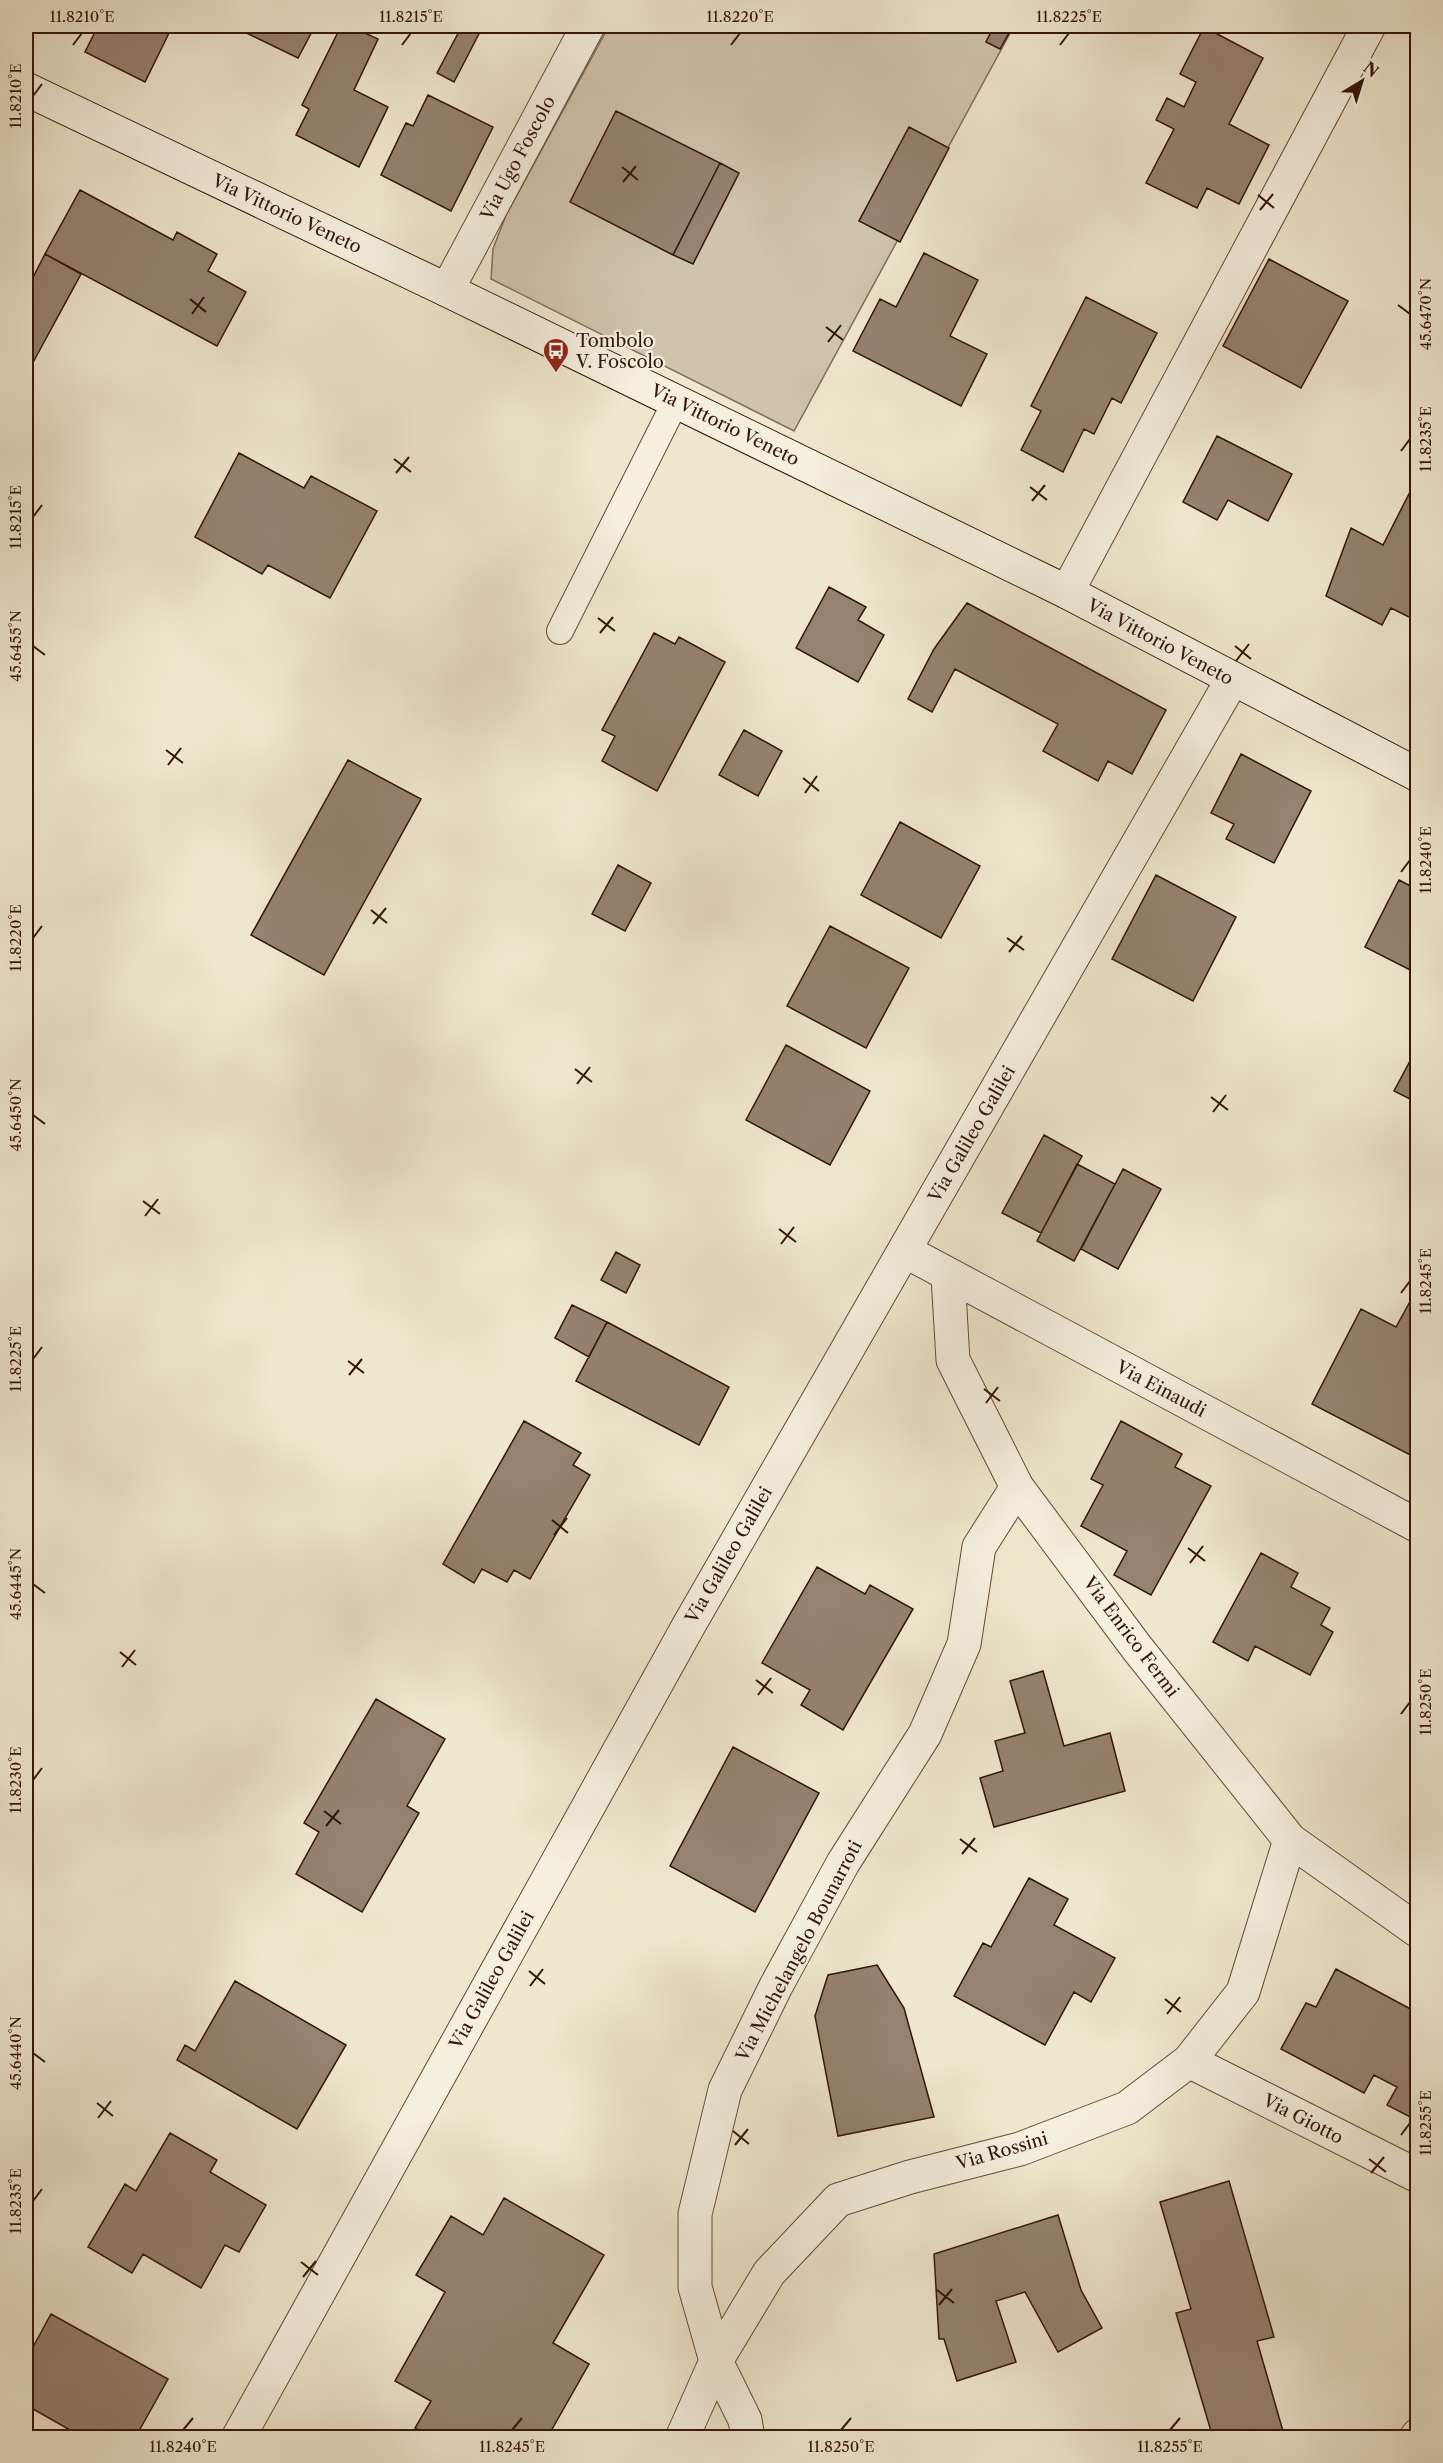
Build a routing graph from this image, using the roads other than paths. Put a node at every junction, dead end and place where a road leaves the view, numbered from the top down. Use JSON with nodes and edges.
{"nodes":[{"id":1,"x":588,"y":26,"type":"edge"},
{"id":2,"x":1369,"y":26,"type":"edge"},
{"id":3,"x":26,"y":89,"type":"edge"},
{"id":4,"x":447,"y":290,"type":"junction"},
{"id":5,"x":676,"y":401,"type":"junction"},
{"id":6,"x":1067,"y":592,"type":"junction"},
{"id":7,"x":560,"y":631,"type":"dead end"},
{"id":8,"x":1232,"y":680,"type":"junction"},
{"id":9,"x":1418,"y":775,"type":"edge"},
{"id":10,"x":906,"y":1251,"type":"junction"},
{"id":11,"x":948,"y":1276,"type":"junction"},
{"id":12,"x":1017,"y":1487,"type":"junction"},
{"id":13,"x":1418,"y":1526,"type":"edge"},
{"id":14,"x":1290,"y":1840,"type":"junction"},
{"id":15,"x":1418,"y":1931,"type":"edge"},
{"id":16,"x":1189,"y":2061,"type":"junction"},
{"id":17,"x":1418,"y":2176,"type":"edge"},
{"id":18,"x":716,"y":2361,"type":"junction"},
{"id":19,"x":238,"y":2438,"type":"edge"},
{"id":20,"x":682,"y":2438,"type":"edge"},
{"id":21,"x":748,"y":2438,"type":"edge"}],
"edges":[{"from":1,"to":4,"type":"street","name":"Via Ugo Foscolo"},
{"from":2,"to":6,"type":"street"},
{"from":3,"to":4,"type":"street","name":"Via Vittorio Veneto"},
{"from":4,"to":5,"type":"street","name":"Via Vittorio Veneto"},
{"from":5,"to":6,"type":"street","name":"Via Vittorio Veneto"},
{"from":5,"to":7,"type":"lane"},
{"from":6,"to":8,"type":"street","name":"Via Vittorio Veneto"},
{"from":8,"to":9,"type":"street","name":"Via Vittorio Veneto"},
{"from":8,"to":10,"type":"street","name":"Via Galileo Galilei"},
{"from":10,"to":11,"type":"street","name":"Via Einaudi"},
{"from":10,"to":19,"type":"street","name":"Via Galileo Galilei"},
{"from":11,"to":12,"type":"street","name":"Via Enrico Fermi"},
{"from":11,"to":13,"type":"street","name":"Via Einaudi"},
{"from":12,"to":14,"type":"street","name":"Via Enrico Fermi"},
{"from":12,"to":18,"type":"street","name":"Via Michelangelo Bounarroti"},
{"from":14,"to":15,"type":"street","name":"Via Enrico Fermi"},
{"from":14,"to":16,"type":"street","name":"Via Rossini"},
{"from":16,"to":17,"type":"street","name":"Via Giotto"},
{"from":16,"to":18,"type":"street","name":"Via Rossini"},
{"from":18,"to":20,"type":"street","name":"Via Rossini"},
{"from":18,"to":21,"type":"street","name":"Via Michelangelo Bounarroti"}]}
